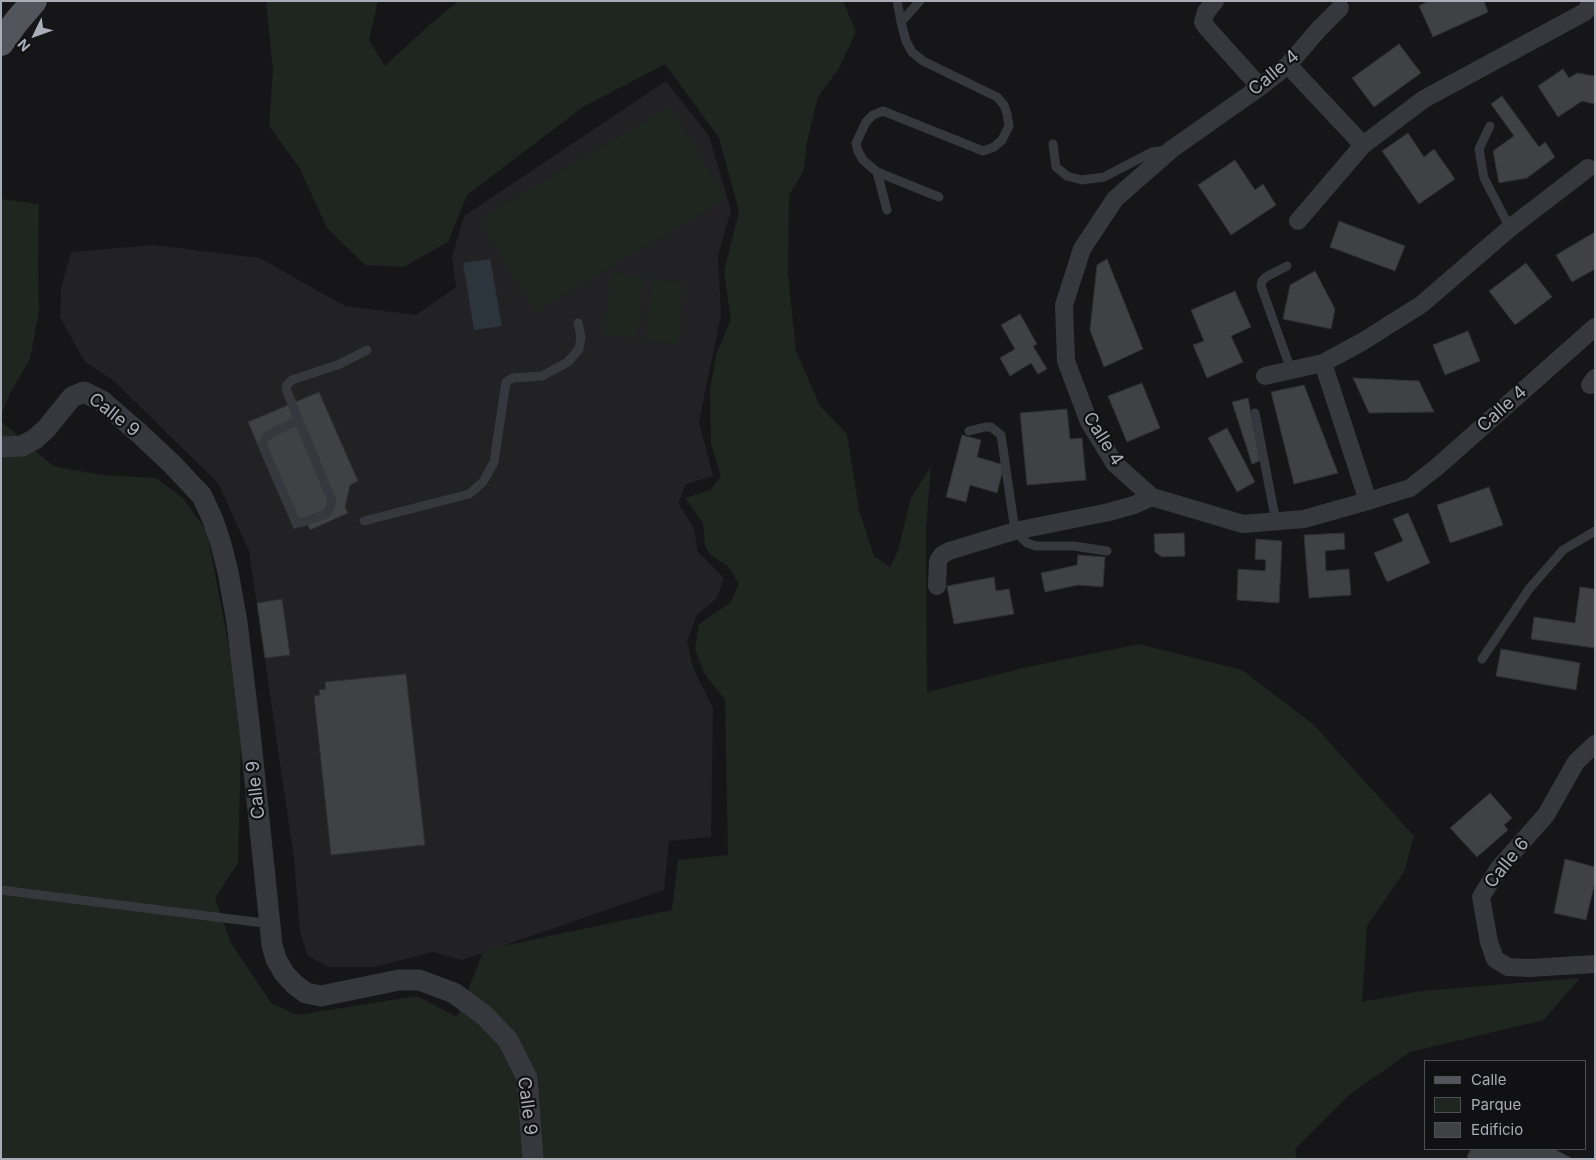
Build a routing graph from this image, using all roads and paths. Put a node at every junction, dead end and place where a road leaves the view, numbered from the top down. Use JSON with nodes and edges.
{"nodes":[{"id":1,"x":34,"y":1,"type":"edge"},
{"id":2,"x":897,"y":1,"type":"edge"},
{"id":3,"x":920,"y":1,"type":"edge"},
{"id":4,"x":1215,"y":1,"type":"edge"},
{"id":5,"x":1592,"y":1,"type":"edge"},
{"id":6,"x":1334,"y":5,"type":"edge"},
{"id":7,"x":901,"y":22,"type":"junction"},
{"id":8,"x":1,"y":42,"type":"edge"},
{"id":9,"x":1288,"y":65,"type":"junction"},
{"id":10,"x":1260,"y":87,"type":"junction"},
{"id":11,"x":1490,"y":126,"type":"dead end"},
{"id":12,"x":1053,"y":144,"type":"dead end"},
{"id":13,"x":1363,"y":145,"type":"junction"},
{"id":14,"x":1172,"y":150,"type":"junction"},
{"id":15,"x":1588,"y":168,"type":"dead end"},
{"id":16,"x":877,"y":172,"type":"junction"},
{"id":17,"x":939,"y":197,"type":"dead end"},
{"id":18,"x":887,"y":210,"type":"dead end"},
{"id":19,"x":1298,"y":221,"type":"dead end"},
{"id":20,"x":1510,"y":228,"type":"junction"},
{"id":21,"x":1287,"y":266,"type":"dead end"},
{"id":22,"x":578,"y":323,"type":"dead end"},
{"id":23,"x":1595,"y":327,"type":"edge"},
{"id":24,"x":367,"y":350,"type":"dead end"},
{"id":25,"x":1323,"y":363,"type":"junction"},
{"id":26,"x":1291,"y":370,"type":"junction"},
{"id":27,"x":1266,"y":376,"type":"dead end"},
{"id":28,"x":1255,"y":413,"type":"dead end"},
{"id":29,"x":298,"y":420,"type":"junction"},
{"id":30,"x":969,"y":431,"type":"dead end"},
{"id":31,"x":1,"y":447,"type":"edge"},
{"id":32,"x":1152,"y":497,"type":"junction"},
{"id":33,"x":1368,"y":501,"type":"junction"},
{"id":34,"x":364,"y":521,"type":"dead end"},
{"id":35,"x":1276,"y":522,"type":"junction"},
{"id":36,"x":1015,"y":530,"type":"junction"},
{"id":37,"x":1595,"y":531,"type":"edge"},
{"id":38,"x":1107,"y":551,"type":"dead end"},
{"id":39,"x":937,"y":586,"type":"dead end"},
{"id":40,"x":1482,"y":659,"type":"dead end"},
{"id":41,"x":1595,"y":744,"type":"edge"},
{"id":42,"x":1,"y":890,"type":"edge"},
{"id":43,"x":271,"y":924,"type":"junction"},
{"id":44,"x":1595,"y":964,"type":"edge"},
{"id":45,"x":532,"y":1159,"type":"edge"}],
"edges":[{"from":1,"to":8,"type":"main road"},
{"from":2,"to":7,"type":"lane"},
{"from":3,"to":7,"type":"lane"},
{"from":4,"to":10,"type":"street"},
{"from":5,"to":13,"type":"street"},
{"from":6,"to":9,"type":"street","name":"Calle 4"},
{"from":7,"to":16,"type":"lane"},
{"from":9,"to":10,"type":"street","name":"Calle 4"},
{"from":9,"to":13,"type":"street"},
{"from":10,"to":14,"type":"street","name":"Calle 4"},
{"from":11,"to":20,"type":"lane"},
{"from":12,"to":14,"type":"lane"},
{"from":13,"to":19,"type":"street"},
{"from":14,"to":32,"type":"street","name":"Calle 4"},
{"from":15,"to":20,"type":"street"},
{"from":16,"to":17,"type":"lane"},
{"from":16,"to":18,"type":"lane"},
{"from":20,"to":25,"type":"street"},
{"from":21,"to":26,"type":"lane"},
{"from":22,"to":34,"type":"lane"},
{"from":23,"to":33,"type":"street","name":"Calle 4"},
{"from":24,"to":29,"type":"lane"},
{"from":25,"to":26,"type":"street"},
{"from":25,"to":33,"type":"street"},
{"from":26,"to":27,"type":"street"},
{"from":28,"to":35,"type":"lane"},
{"from":29,"to":29,"type":"lane"},
{"from":30,"to":36,"type":"lane"},
{"from":31,"to":43,"type":"street","name":"Calle 9"},
{"from":32,"to":35,"type":"street","name":"Calle 4"},
{"from":32,"to":36,"type":"street"},
{"from":33,"to":35,"type":"street","name":"Calle 4"},
{"from":36,"to":38,"type":"lane"},
{"from":36,"to":39,"type":"street"},
{"from":37,"to":40,"type":"lane"},
{"from":41,"to":44,"type":"street","name":"Calle 6"},
{"from":42,"to":43,"type":"lane"},
{"from":43,"to":45,"type":"street","name":"Calle 9"}]}
